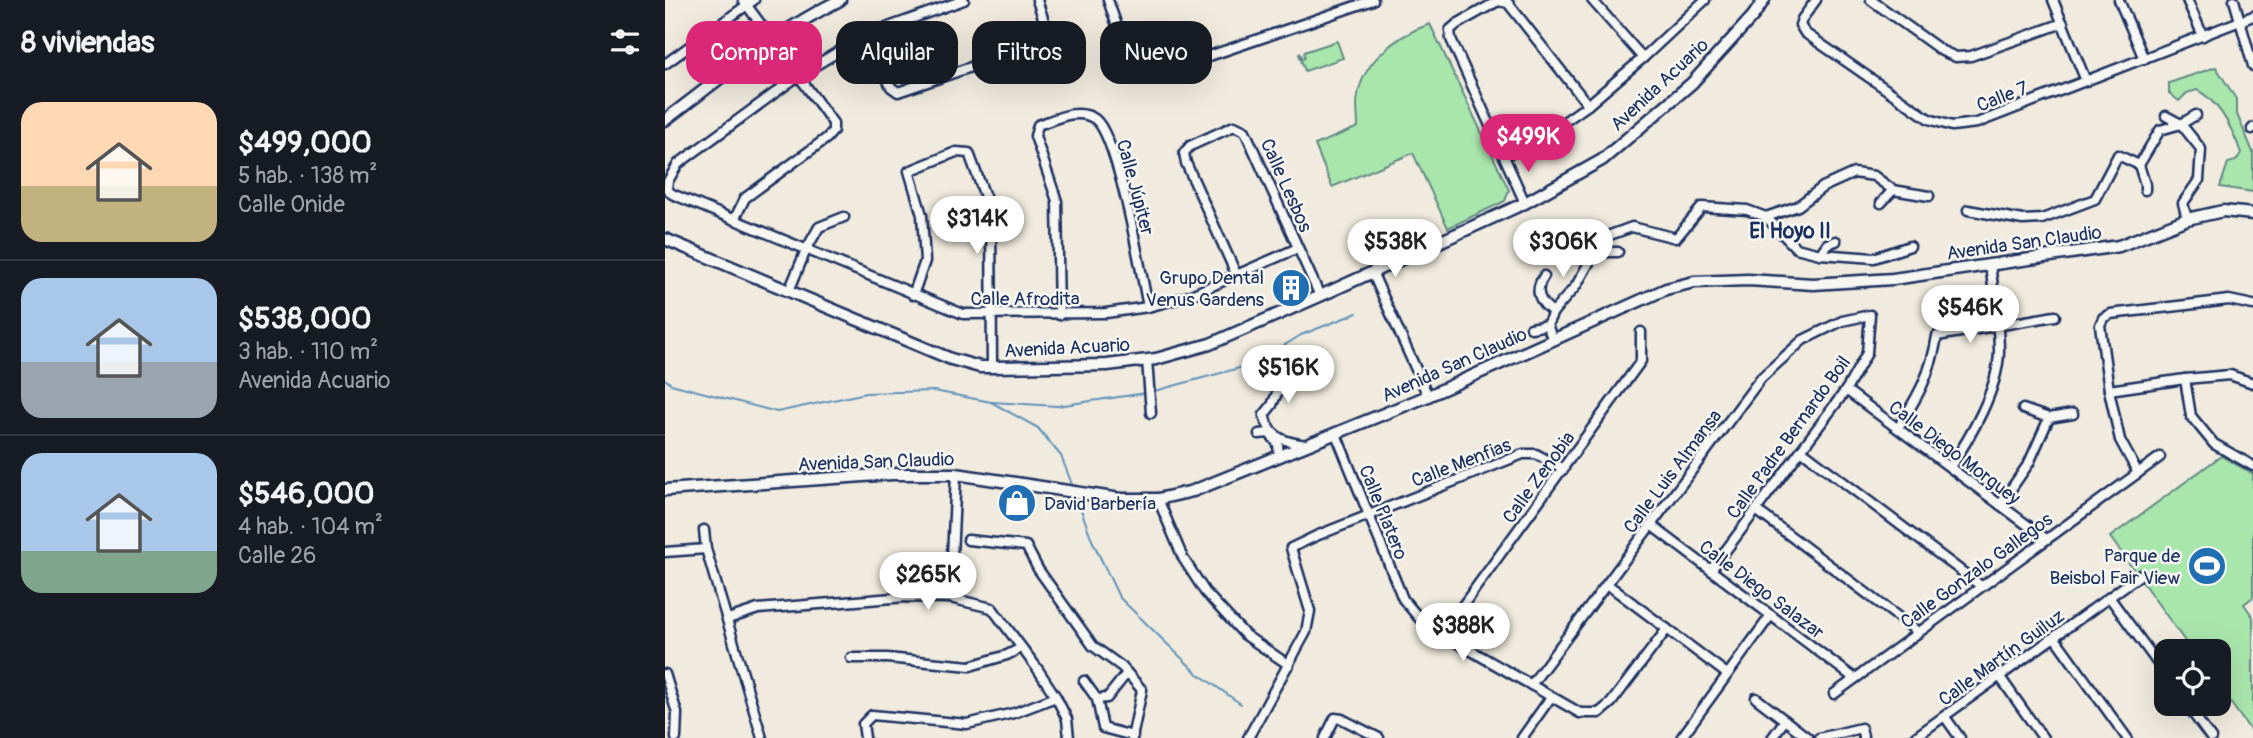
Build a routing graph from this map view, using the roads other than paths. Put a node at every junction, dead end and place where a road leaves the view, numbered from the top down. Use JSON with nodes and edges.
{"nodes":[{"id":1,"x":840,"y":0,"type":"edge"},
{"id":2,"x":964,"y":0,"type":"edge"},
{"id":3,"x":1037,"y":0,"type":"edge"},
{"id":4,"x":1108,"y":0,"type":"edge"},
{"id":5,"x":1373,"y":0,"type":"edge"},
{"id":6,"x":1593,"y":0,"type":"edge"},
{"id":7,"x":1764,"y":0,"type":"edge"},
{"id":8,"x":1816,"y":0,"type":"edge"},
{"id":9,"x":1871,"y":0,"type":"edge"},
{"id":10,"x":2053,"y":0,"type":"edge"},
{"id":11,"x":2119,"y":0,"type":"edge"},
{"id":12,"x":2187,"y":0,"type":"edge"},
{"id":13,"x":2234,"y":0,"type":"edge"},
{"id":14,"x":748,"y":2,"type":"edge"},
{"id":15,"x":1700,"y":2,"type":"edge"},
{"id":16,"x":2253,"y":16,"type":"edge"},
{"id":17,"x":2240,"y":20,"type":"junction"},
{"id":18,"x":760,"y":21,"type":"edge"},
{"id":19,"x":800,"y":21,"type":"edge"},
{"id":20,"x":905,"y":21,"type":"edge"},
{"id":21,"x":2063,"y":23,"type":"junction"},
{"id":22,"x":2203,"y":36,"type":"junction"},
{"id":23,"x":1643,"y":58,"type":"junction"},
{"id":24,"x":2144,"y":59,"type":"junction"},
{"id":25,"x":665,"y":64,"type":"edge"},
{"id":26,"x":2253,"y":66,"type":"edge"},
{"id":27,"x":958,"y":71,"type":"edge"},
{"id":28,"x":2086,"y":81,"type":"junction"},
{"id":29,"x":714,"y":84,"type":"edge"},
{"id":30,"x":787,"y":84,"type":"edge"},
{"id":31,"x":804,"y":84,"type":"edge"},
{"id":32,"x":890,"y":84,"type":"edge"},
{"id":33,"x":921,"y":84,"type":"edge"},
{"id":34,"x":1588,"y":104,"type":"junction"},
{"id":35,"x":2196,"y":115,"type":"dead end"},
{"id":36,"x":2166,"y":116,"type":"dead end"},
{"id":37,"x":665,"y":120,"type":"edge"},
{"id":38,"x":2181,"y":124,"type":"junction"},
{"id":39,"x":1504,"y":156,"type":"junction"},
{"id":40,"x":2139,"y":165,"type":"junction"},
{"id":41,"x":1893,"y":190,"type":"junction"},
{"id":42,"x":2145,"y":190,"type":"dead end"},
{"id":43,"x":1930,"y":196,"type":"dead end"},
{"id":44,"x":1525,"y":203,"type":"junction"},
{"id":45,"x":1881,"y":203,"type":"dead end"},
{"id":46,"x":1968,"y":210,"type":"dead end"},
{"id":47,"x":2253,"y":214,"type":"edge"},
{"id":48,"x":845,"y":217,"type":"dead end"},
{"id":49,"x":1766,"y":217,"type":"junction"},
{"id":50,"x":2187,"y":219,"type":"junction"},
{"id":51,"x":734,"y":220,"type":"junction"},
{"id":52,"x":665,"y":239,"type":"edge"},
{"id":53,"x":1836,"y":241,"type":"dead end"},
{"id":54,"x":1910,"y":246,"type":"dead end"},
{"id":55,"x":1298,"y":248,"type":"junction"},
{"id":56,"x":806,"y":250,"type":"junction"},
{"id":57,"x":1594,"y":252,"type":"junction"},
{"id":58,"x":1618,"y":252,"type":"dead end"},
{"id":59,"x":1820,"y":254,"type":"junction"},
{"id":60,"x":1990,"y":265,"type":"junction"},
{"id":61,"x":1372,"y":272,"type":"junction"},
{"id":62,"x":1237,"y":276,"type":"junction"},
{"id":63,"x":1544,"y":276,"type":"dead end"},
{"id":64,"x":789,"y":290,"type":"junction"},
{"id":65,"x":913,"y":295,"type":"junction"},
{"id":66,"x":1319,"y":296,"type":"junction"},
{"id":67,"x":2253,"y":305,"type":"edge"},
{"id":68,"x":1148,"y":307,"type":"junction"},
{"id":69,"x":1553,"y":312,"type":"junction"},
{"id":70,"x":1059,"y":315,"type":"junction"},
{"id":71,"x":1870,"y":315,"type":"joint"},
{"id":72,"x":993,"y":316,"type":"junction"},
{"id":73,"x":2055,"y":316,"type":"dead end"},
{"id":74,"x":1547,"y":325,"type":"junction"},
{"id":75,"x":1998,"y":325,"type":"junction"},
{"id":76,"x":1531,"y":328,"type":"dead end"},
{"id":77,"x":1641,"y":332,"type":"dead end"},
{"id":78,"x":1553,"y":340,"type":"junction"},
{"id":79,"x":1147,"y":360,"type":"junction"},
{"id":80,"x":1312,"y":361,"type":"dead end"},
{"id":81,"x":992,"y":368,"type":"junction"},
{"id":82,"x":2185,"y":379,"type":"junction"},
{"id":83,"x":2253,"y":383,"type":"edge"},
{"id":84,"x":1846,"y":390,"type":"junction"},
{"id":85,"x":2109,"y":390,"type":"junction"},
{"id":86,"x":1428,"y":396,"type":"junction"},
{"id":87,"x":2023,"y":409,"type":"dead end"},
{"id":88,"x":1151,"y":413,"type":"dead end"},
{"id":89,"x":2073,"y":414,"type":"dead end"},
{"id":90,"x":2049,"y":418,"type":"junction"},
{"id":91,"x":1898,"y":428,"type":"junction"},
{"id":92,"x":1259,"y":434,"type":"dead end"},
{"id":93,"x":1336,"y":434,"type":"junction"},
{"id":94,"x":1307,"y":445,"type":"junction"},
{"id":95,"x":1801,"y":450,"type":"junction"},
{"id":96,"x":1279,"y":457,"type":"junction"},
{"id":97,"x":2160,"y":457,"type":"dead end"},
{"id":98,"x":2253,"y":466,"type":"edge"},
{"id":99,"x":1950,"y":467,"type":"junction"},
{"id":100,"x":1564,"y":469,"type":"junction"},
{"id":101,"x":2138,"y":473,"type":"junction"},
{"id":102,"x":955,"y":474,"type":"junction"},
{"id":103,"x":665,"y":490,"type":"edge"},
{"id":104,"x":1158,"y":499,"type":"junction"},
{"id":105,"x":2000,"y":505,"type":"junction"},
{"id":106,"x":1756,"y":510,"type":"junction"},
{"id":107,"x":1368,"y":515,"type":"junction"},
{"id":108,"x":1651,"y":526,"type":"junction"},
{"id":109,"x":704,"y":530,"type":"dead end"},
{"id":110,"x":2046,"y":539,"type":"junction"},
{"id":111,"x":968,"y":540,"type":"dead end"},
{"id":112,"x":706,"y":550,"type":"junction"},
{"id":113,"x":665,"y":552,"type":"edge"},
{"id":114,"x":1711,"y":569,"type":"junction"},
{"id":115,"x":2140,"y":575,"type":"dead end"},
{"id":116,"x":1607,"y":584,"type":"junction"},
{"id":117,"x":1981,"y":586,"type":"junction"},
{"id":118,"x":950,"y":598,"type":"junction"},
{"id":119,"x":2110,"y":598,"type":"junction"},
{"id":120,"x":1771,"y":615,"type":"junction"},
{"id":121,"x":727,"y":619,"type":"junction"},
{"id":122,"x":1667,"y":629,"type":"junction"},
{"id":123,"x":1918,"y":632,"type":"junction"},
{"id":124,"x":1442,"y":634,"type":"junction"},
{"id":125,"x":2055,"y":638,"type":"junction"},
{"id":126,"x":1021,"y":648,"type":"junction"},
{"id":127,"x":851,"y":658,"type":"dead end"},
{"id":128,"x":2154,"y":658,"type":"edge"},
{"id":129,"x":1289,"y":665,"type":"junction"},
{"id":130,"x":1127,"y":673,"type":"junction"},
{"id":131,"x":665,"y":674,"type":"edge"},
{"id":132,"x":1727,"y":674,"type":"junction"},
{"id":133,"x":2000,"y":677,"type":"junction"},
{"id":134,"x":1854,"y":678,"type":"junction"},
{"id":135,"x":1084,"y":681,"type":"dead end"},
{"id":136,"x":1531,"y":685,"type":"junction"},
{"id":137,"x":1834,"y":694,"type":"dead end"},
{"id":138,"x":1056,"y":697,"type":"junction"},
{"id":139,"x":1551,"y":697,"type":"junction"},
{"id":140,"x":1756,"y":698,"type":"dead end"},
{"id":141,"x":1097,"y":699,"type":"junction"},
{"id":142,"x":2195,"y":716,"type":"edge"},
{"id":143,"x":1945,"y":717,"type":"junction"},
{"id":144,"x":1785,"y":720,"type":"junction"},
{"id":145,"x":1863,"y":736,"type":"dead end"},
{"id":146,"x":1133,"y":737,"type":"edge"},
{"id":147,"x":676,"y":738,"type":"edge"},
{"id":148,"x":762,"y":738,"type":"edge"},
{"id":149,"x":865,"y":738,"type":"edge"},
{"id":150,"x":1069,"y":738,"type":"edge"},
{"id":151,"x":1248,"y":738,"type":"edge"},
{"id":152,"x":1325,"y":738,"type":"edge"},
{"id":153,"x":1379,"y":738,"type":"edge"},
{"id":154,"x":1522,"y":738,"type":"edge"},
{"id":155,"x":1681,"y":738,"type":"edge"},
{"id":156,"x":1772,"y":738,"type":"edge"},
{"id":157,"x":1808,"y":738,"type":"edge"},
{"id":158,"x":1819,"y":738,"type":"edge"},
{"id":159,"x":1914,"y":738,"type":"edge"},
{"id":160,"x":1960,"y":738,"type":"edge"},
{"id":161,"x":2043,"y":738,"type":"edge"},
{"id":162,"x":2127,"y":738,"type":"edge"},
{"id":163,"x":2211,"y":738,"type":"edge"}],
"edges":[{"from":1,"to":19,"type":"street"},
{"from":2,"to":20,"type":"street"},
{"from":3,"to":27,"type":"street"},
{"from":4,"to":5,"type":"street"},
{"from":6,"to":23,"type":"street"},
{"from":7,"to":44,"type":"street","name":"Avenida Acuario"},
{"from":8,"to":28,"type":"street","name":"Calle 7"},
{"from":9,"to":21,"type":"street"},
{"from":10,"to":21,"type":"street"},
{"from":11,"to":24,"type":"street"},
{"from":12,"to":22,"type":"street"},
{"from":13,"to":17,"type":"street"},
{"from":14,"to":18,"type":"street"},
{"from":14,"to":25,"type":"street"},
{"from":15,"to":23,"type":"street"},
{"from":16,"to":17,"type":"street","name":"Calle 7"},
{"from":17,"to":22,"type":"street","name":"Calle 7"},
{"from":17,"to":26,"type":"street"},
{"from":21,"to":28,"type":"street"},
{"from":22,"to":24,"type":"street","name":"Calle 7"},
{"from":23,"to":34,"type":"street"},
{"from":24,"to":28,"type":"street","name":"Calle 7"},
{"from":29,"to":37,"type":"street"},
{"from":30,"to":51,"type":"street","name":"Calle Afrodita"},
{"from":31,"to":51,"type":"street"},
{"from":32,"to":33,"type":"street"},
{"from":34,"to":39,"type":"street"},
{"from":34,"to":39,"type":"street"},
{"from":35,"to":38,"type":"street"},
{"from":36,"to":38,"type":"street"},
{"from":38,"to":40,"type":"street"},
{"from":38,"to":50,"type":"street"},
{"from":39,"to":44,"type":"street"},
{"from":40,"to":42,"type":"street"},
{"from":40,"to":46,"type":"street"},
{"from":41,"to":43,"type":"street"},
{"from":41,"to":45,"type":"street"},
{"from":41,"to":49,"type":"street"},
{"from":44,"to":61,"type":"street","name":"Avenida Acuario"},
{"from":47,"to":50,"type":"street","name":"Avenida San Claudio"},
{"from":48,"to":56,"type":"street"},
{"from":49,"to":57,"type":"street"},
{"from":49,"to":59,"type":"street"},
{"from":50,"to":60,"type":"street","name":"Avenida San Claudio"},
{"from":51,"to":56,"type":"street","name":"Calle Afrodita"},
{"from":52,"to":64,"type":"street","name":"Avenida Acuario"},
{"from":53,"to":59,"type":"street"},
{"from":54,"to":59,"type":"street"},
{"from":55,"to":62,"type":"street","name":"Calle Afrodita"},
{"from":55,"to":62,"type":"street","name":"Calle Lesbos"},
{"from":55,"to":66,"type":"street","name":"Calle Lesbos"},
{"from":56,"to":64,"type":"street"},
{"from":56,"to":65,"type":"street","name":"Calle Afrodita"},
{"from":57,"to":58,"type":"street"},
{"from":57,"to":69,"type":"street"},
{"from":60,"to":75,"type":"street"},
{"from":60,"to":78,"type":"street","name":"Avenida San Claudio"},
{"from":61,"to":66,"type":"street","name":"Avenida Acuario"},
{"from":61,"to":86,"type":"street"},
{"from":62,"to":68,"type":"street","name":"Calle Afrodita"},
{"from":63,"to":69,"type":"street"},
{"from":64,"to":81,"type":"street","name":"Avenida Acuario"},
{"from":65,"to":72,"type":"street","name":"Calle Afrodita"},
{"from":65,"to":72,"type":"street"},
{"from":66,"to":79,"type":"street","name":"Avenida Acuario"},
{"from":67,"to":85,"type":"street"},
{"from":68,"to":70,"type":"street","name":"Calle Afrodita"},
{"from":68,"to":70,"type":"street","name":"Calle Júpiter"},
{"from":69,"to":74,"type":"street"},
{"from":70,"to":72,"type":"street","name":"Calle Afrodita"},
{"from":71,"to":84,"type":"street","name":"Calle Padre Bernardo Boil"},
{"from":71,"to":108,"type":"street","name":"Calle Luis Almansa"},
{"from":72,"to":81,"type":"street"},
{"from":73,"to":75,"type":"street"},
{"from":74,"to":76,"type":"street"},
{"from":74,"to":78,"type":"street"},
{"from":75,"to":91,"type":"street"},
{"from":75,"to":99,"type":"street"},
{"from":77,"to":100,"type":"street","name":"Calle Zenobia"},
{"from":78,"to":86,"type":"street","name":"Avenida San Claudio"},
{"from":79,"to":81,"type":"street","name":"Avenida Acuario"},
{"from":79,"to":88,"type":"street"},
{"from":80,"to":94,"type":"street"},
{"from":82,"to":83,"type":"street"},
{"from":82,"to":85,"type":"street"},
{"from":82,"to":98,"type":"street"},
{"from":84,"to":91,"type":"street","name":"Calle Diego Morguey"},
{"from":84,"to":95,"type":"street","name":"Calle Padre Bernardo Boil"},
{"from":85,"to":101,"type":"street"},
{"from":86,"to":93,"type":"street","name":"Avenida San Claudio"},
{"from":87,"to":90,"type":"street"},
{"from":89,"to":90,"type":"street"},
{"from":90,"to":105,"type":"street"},
{"from":91,"to":99,"type":"street","name":"Calle Diego Morguey"},
{"from":92,"to":96,"type":"street"},
{"from":93,"to":94,"type":"street","name":"Avenida San Claudio"},
{"from":93,"to":107,"type":"street","name":"Calle Platero"},
{"from":94,"to":96,"type":"street","name":"Avenida San Claudio"},
{"from":95,"to":106,"type":"street","name":"Calle Padre Bernardo Boil"},
{"from":95,"to":117,"type":"street"},
{"from":96,"to":104,"type":"street","name":"Avenida San Claudio"},
{"from":97,"to":101,"type":"street","name":"Calle Gonzalo Gallegos"},
{"from":99,"to":105,"type":"street","name":"Calle Diego Morguey"},
{"from":100,"to":107,"type":"street","name":"Calle Menfias"},
{"from":100,"to":124,"type":"street","name":"Calle Zenobia"},
{"from":101,"to":110,"type":"street","name":"Calle Gonzalo Gallegos"},
{"from":102,"to":103,"type":"street","name":"Avenida San Claudio"},
{"from":102,"to":104,"type":"street","name":"Avenida San Claudio"},
{"from":102,"to":118,"type":"street"},
{"from":104,"to":129,"type":"street"},
{"from":105,"to":110,"type":"street","name":"Calle Diego Morguey"},
{"from":106,"to":114,"type":"street","name":"Calle Padre Bernardo Boil"},
{"from":106,"to":123,"type":"street"},
{"from":107,"to":124,"type":"street","name":"Calle Platero"},
{"from":107,"to":129,"type":"street","name":"Calle Menfias"},
{"from":108,"to":114,"type":"street","name":"Calle Diego Salazar"},
{"from":108,"to":116,"type":"street","name":"Calle Luis Almansa"},
{"from":109,"to":112,"type":"street"},
{"from":110,"to":117,"type":"street","name":"Calle Gonzalo Gallegos"},
{"from":111,"to":130,"type":"street"},
{"from":112,"to":113,"type":"street"},
{"from":112,"to":121,"type":"street"},
{"from":114,"to":120,"type":"street","name":"Calle Diego Salazar"},
{"from":115,"to":119,"type":"street","name":"Calle Martín Guiluz"},
{"from":116,"to":122,"type":"street"},
{"from":116,"to":136,"type":"street","name":"Calle Luis Almansa"},
{"from":117,"to":123,"type":"street","name":"Calle Gonzalo Gallegos"},
{"from":118,"to":121,"type":"street"},
{"from":118,"to":126,"type":"street"},
{"from":119,"to":125,"type":"street","name":"Calle Martín Guiluz"},
{"from":119,"to":128,"type":"street"},
{"from":120,"to":132,"type":"street"},
{"from":120,"to":134,"type":"street","name":"Calle Diego Salazar"},
{"from":121,"to":148,"type":"street"},
{"from":122,"to":132,"type":"street"},
{"from":122,"to":139,"type":"street","name":"Calle Platero"},
{"from":123,"to":134,"type":"street","name":"Calle Gonzalo Gallegos"},
{"from":124,"to":136,"type":"street","name":"Calle Platero"},
{"from":125,"to":133,"type":"street","name":"Calle Martín Guiluz"},
{"from":125,"to":162,"type":"street"},
{"from":126,"to":127,"type":"street"},
{"from":126,"to":138,"type":"street"},
{"from":129,"to":151,"type":"street","name":"Calle Menfias"},
{"from":130,"to":141,"type":"street"},
{"from":130,"to":146,"type":"street"},
{"from":131,"to":147,"type":"street"},
{"from":132,"to":155,"type":"street"},
{"from":133,"to":143,"type":"street","name":"Calle Martín Guiluz"},
{"from":133,"to":161,"type":"street"},
{"from":134,"to":137,"type":"street","name":"Calle Gonzalo Gallegos"},
{"from":135,"to":141,"type":"street"},
{"from":136,"to":139,"type":"street","name":"Calle Platero"},
{"from":138,"to":149,"type":"street"},
{"from":138,"to":150,"type":"street"},
{"from":139,"to":154,"type":"street"},
{"from":140,"to":144,"type":"street"},
{"from":141,"to":146,"type":"street"},
{"from":142,"to":163,"type":"street"},
{"from":143,"to":159,"type":"street","name":"Calle Martín Guiluz"},
{"from":143,"to":160,"type":"street"},
{"from":144,"to":156,"type":"street"},
{"from":144,"to":157,"type":"street"},
{"from":145,"to":158,"type":"street"},
{"from":152,"to":153,"type":"street"}]}
